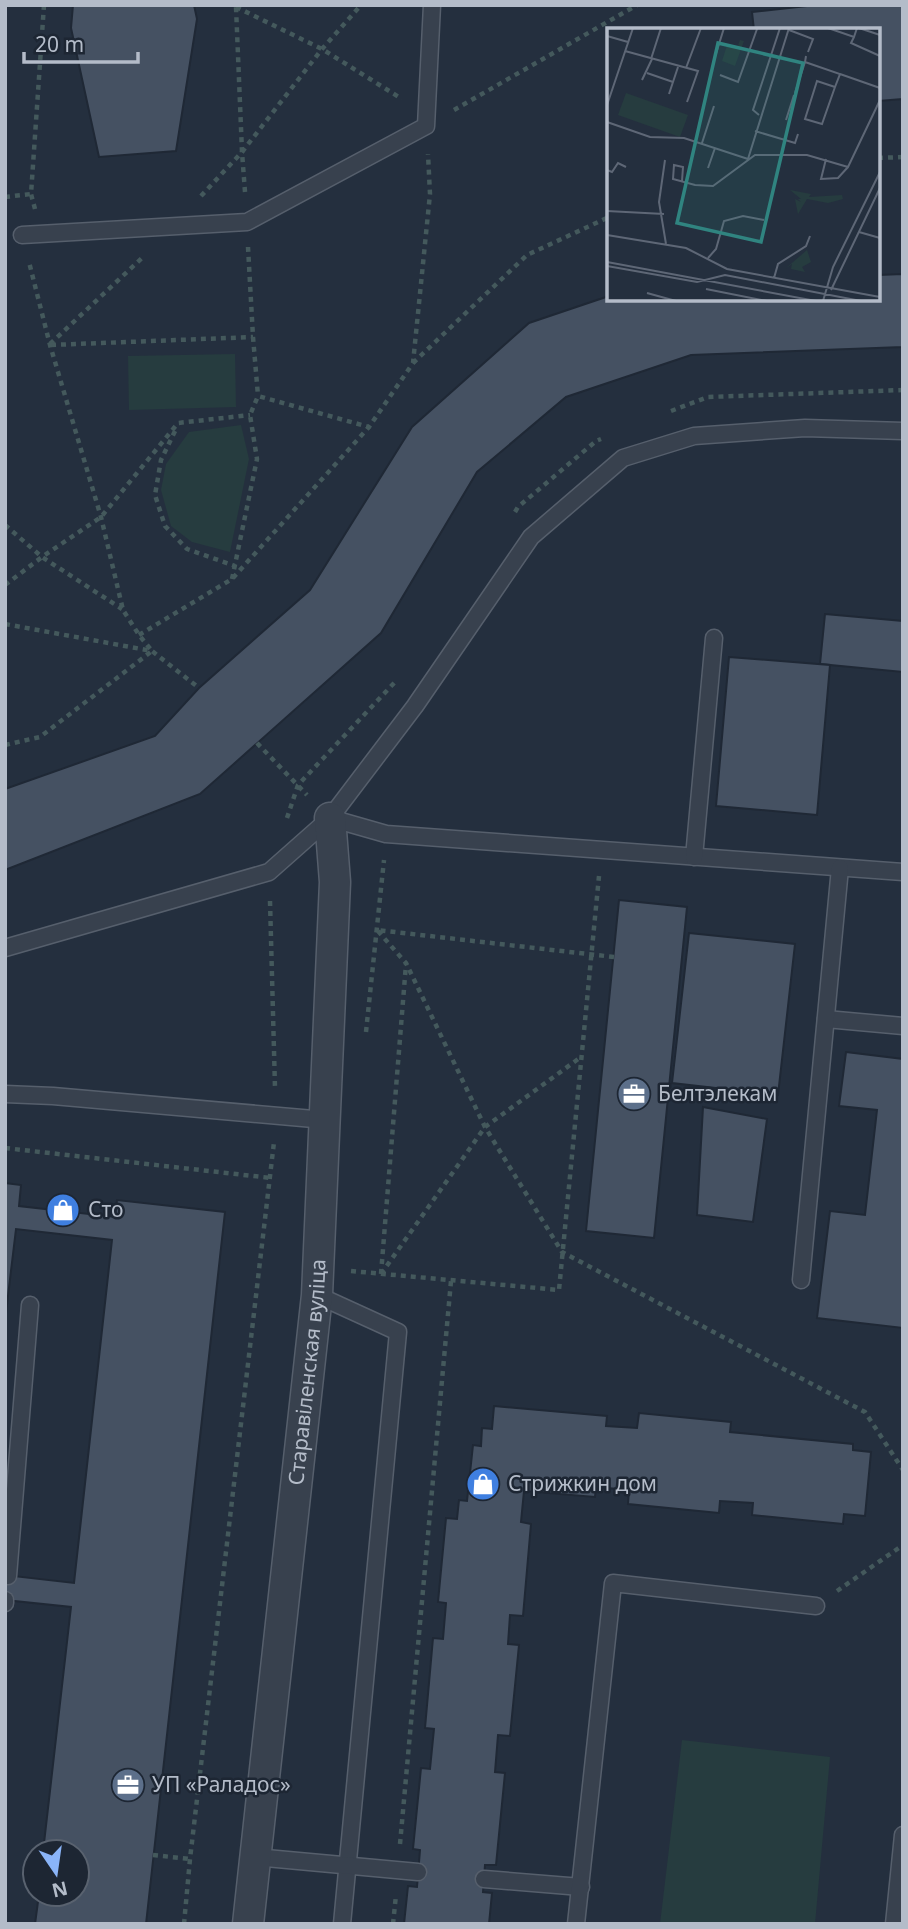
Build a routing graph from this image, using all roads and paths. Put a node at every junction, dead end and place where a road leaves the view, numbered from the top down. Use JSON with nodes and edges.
{"nodes":[{"id":1,"x":44,"y":5,"type":"edge"},
{"id":2,"x":432,"y":5,"type":"edge"},
{"id":3,"x":637,"y":5,"type":"edge"},
{"id":4,"x":236,"y":6,"type":"edge"},
{"id":5,"x":426,"y":126,"type":"junction"},
{"id":6,"x":242,"y":152,"type":"dead end"},
{"id":7,"x":903,"y":156,"type":"edge"},
{"id":8,"x":880,"y":158,"type":"edge"},
{"id":9,"x":32,"y":194,"type":"junction"},
{"id":10,"x":5,"y":197,"type":"edge"},
{"id":11,"x":36,"y":212,"type":"dead end"},
{"id":12,"x":607,"y":218,"type":"edge"},
{"id":13,"x":176,"y":226,"type":"junction"},
{"id":14,"x":22,"y":235,"type":"joint"},
{"id":15,"x":253,"y":337,"type":"dead end"},
{"id":16,"x":50,"y":345,"type":"junction"},
{"id":17,"x":413,"y":363,"type":"junction"},
{"id":18,"x":250,"y":415,"type":"junction"},
{"id":19,"x":178,"y":424,"type":"junction"},
{"id":20,"x":369,"y":427,"type":"junction"},
{"id":21,"x":903,"y":431,"type":"edge"},
{"id":22,"x":101,"y":517,"type":"junction"},
{"id":23,"x":5,"y":525,"type":"edge"},
{"id":24,"x":42,"y":557,"type":"junction"},
{"id":25,"x":235,"y":566,"type":"junction"},
{"id":26,"x":232,"y":579,"type":"junction"},
{"id":27,"x":5,"y":585,"type":"edge"},
{"id":28,"x":123,"y":610,"type":"junction"},
{"id":29,"x":5,"y":624,"type":"edge"},
{"id":30,"x":139,"y":635,"type":"junction"},
{"id":31,"x":714,"y":638,"type":"dead end"},
{"id":32,"x":152,"y":651,"type":"junction"},
{"id":33,"x":200,"y":688,"type":"dead end"},
{"id":34,"x":257,"y":743,"type":"dead end"},
{"id":35,"x":5,"y":746,"type":"edge"},
{"id":36,"x":298,"y":785,"type":"junction"},
{"id":37,"x":330,"y":818,"type":"junction"},
{"id":38,"x":601,"y":850,"type":"junction"},
{"id":39,"x":694,"y":857,"type":"junction"},
{"id":40,"x":840,"y":868,"type":"junction"},
{"id":41,"x":269,"y":872,"type":"junction"},
{"id":42,"x":903,"y":872,"type":"edge"},
{"id":43,"x":5,"y":948,"type":"edge"},
{"id":44,"x":591,"y":955,"type":"junction"},
{"id":45,"x":614,"y":957,"type":"dead end"},
{"id":46,"x":406,"y":963,"type":"junction"},
{"id":47,"x":826,"y":1019,"type":"junction"},
{"id":48,"x":903,"y":1026,"type":"edge"},
{"id":49,"x":581,"y":1056,"type":"junction"},
{"id":50,"x":5,"y":1094,"type":"edge"},
{"id":51,"x":276,"y":1116,"type":"junction"},
{"id":52,"x":326,"y":1120,"type":"junction"},
{"id":53,"x":485,"y":1127,"type":"junction"},
{"id":54,"x":5,"y":1148,"type":"edge"},
{"id":55,"x":271,"y":1178,"type":"junction"},
{"id":56,"x":562,"y":1252,"type":"junction"},
{"id":57,"x":341,"y":1270,"type":"dead end"},
{"id":58,"x":381,"y":1274,"type":"junction"},
{"id":59,"x":801,"y":1280,"type":"dead end"},
{"id":60,"x":451,"y":1281,"type":"junction"},
{"id":61,"x":317,"y":1295,"type":"junction"},
{"id":62,"x":30,"y":1305,"type":"dead end"},
{"id":63,"x":903,"y":1470,"type":"edge"},
{"id":64,"x":903,"y":1545,"type":"edge"},
{"id":65,"x":8,"y":1576,"type":"dead end"},
{"id":66,"x":816,"y":1606,"type":"joint"},
{"id":67,"x":903,"y":1835,"type":"edge"},
{"id":68,"x":153,"y":1855,"type":"dead end"},
{"id":69,"x":255,"y":1857,"type":"junction"},
{"id":70,"x":190,"y":1858,"type":"junction"},
{"id":71,"x":347,"y":1866,"type":"junction"},
{"id":72,"x":398,"y":1871,"type":"junction"},
{"id":73,"x":418,"y":1872,"type":"dead end"},
{"id":74,"x":484,"y":1879,"type":"dead end"},
{"id":75,"x":581,"y":1887,"type":"junction"},
{"id":76,"x":184,"y":1924,"type":"edge"},
{"id":77,"x":248,"y":1924,"type":"edge"},
{"id":78,"x":342,"y":1924,"type":"edge"},
{"id":79,"x":393,"y":1924,"type":"edge"},
{"id":80,"x":576,"y":1924,"type":"edge"},
{"id":81,"x":894,"y":1924,"type":"edge"}],
"edges":[{"from":1,"to":9,"type":"path"},
{"from":2,"to":5,"type":"lane"},
{"from":3,"to":5,"type":"path"},
{"from":4,"to":5,"type":"path"},
{"from":4,"to":6,"type":"path"},
{"from":5,"to":13,"type":"lane"},
{"from":5,"to":17,"type":"path"},
{"from":7,"to":8,"type":"path"},
{"from":9,"to":10,"type":"path"},
{"from":9,"to":11,"type":"path"},
{"from":12,"to":17,"type":"path"},
{"from":13,"to":14,"type":"lane"},
{"from":13,"to":16,"type":"path"},
{"from":14,"to":16,"type":"path"},
{"from":15,"to":16,"type":"path"},
{"from":16,"to":22,"type":"path"},
{"from":17,"to":20,"type":"path"},
{"from":18,"to":19,"type":"path"},
{"from":18,"to":20,"type":"path"},
{"from":18,"to":25,"type":"path"},
{"from":19,"to":22,"type":"path"},
{"from":19,"to":25,"type":"path"},
{"from":20,"to":26,"type":"path"},
{"from":21,"to":37,"type":"lane"},
{"from":22,"to":24,"type":"path"},
{"from":22,"to":28,"type":"path"},
{"from":23,"to":24,"type":"path"},
{"from":24,"to":27,"type":"path"},
{"from":24,"to":28,"type":"path"},
{"from":25,"to":26,"type":"path"},
{"from":26,"to":30,"type":"path"},
{"from":28,"to":30,"type":"path"},
{"from":29,"to":32,"type":"path"},
{"from":30,"to":32,"type":"path"},
{"from":31,"to":39,"type":"lane"},
{"from":32,"to":33,"type":"path"},
{"from":32,"to":35,"type":"path"},
{"from":34,"to":36,"type":"path"},
{"from":36,"to":37,"type":"path"},
{"from":36,"to":41,"type":"path"},
{"from":37,"to":38,"type":"lane"},
{"from":37,"to":41,"type":"lane"},
{"from":37,"to":52,"type":"street","name":"Старавіленская вуліца"},
{"from":38,"to":39,"type":"lane"},
{"from":38,"to":44,"type":"path"},
{"from":39,"to":40,"type":"lane"},
{"from":40,"to":42,"type":"lane"},
{"from":40,"to":47,"type":"lane"},
{"from":41,"to":43,"type":"lane"},
{"from":41,"to":51,"type":"path"},
{"from":44,"to":45,"type":"path"},
{"from":44,"to":46,"type":"path"},
{"from":44,"to":49,"type":"path"},
{"from":46,"to":53,"type":"path"},
{"from":46,"to":58,"type":"path"},
{"from":47,"to":48,"type":"lane"},
{"from":47,"to":59,"type":"lane"},
{"from":49,"to":53,"type":"path"},
{"from":49,"to":56,"type":"path"},
{"from":50,"to":51,"type":"lane"},
{"from":51,"to":52,"type":"lane"},
{"from":51,"to":55,"type":"path"},
{"from":52,"to":61,"type":"street","name":"Старавіленская вуліца"},
{"from":53,"to":56,"type":"path"},
{"from":53,"to":58,"type":"path"},
{"from":54,"to":55,"type":"path"},
{"from":55,"to":70,"type":"path"},
{"from":56,"to":60,"type":"path"},
{"from":56,"to":63,"type":"path"},
{"from":57,"to":58,"type":"path"},
{"from":58,"to":60,"type":"path"},
{"from":60,"to":72,"type":"path"},
{"from":61,"to":69,"type":"street","name":"Старавіленская вуліца"},
{"from":61,"to":71,"type":"lane"},
{"from":62,"to":65,"type":"lane"},
{"from":64,"to":66,"type":"path"},
{"from":66,"to":75,"type":"lane"},
{"from":67,"to":81,"type":"lane"},
{"from":68,"to":70,"type":"path"},
{"from":69,"to":71,"type":"lane"},
{"from":69,"to":77,"type":"street","name":"Старавіленская вуліца"},
{"from":70,"to":76,"type":"path"},
{"from":71,"to":72,"type":"lane"},
{"from":71,"to":78,"type":"lane"},
{"from":72,"to":73,"type":"lane"},
{"from":72,"to":79,"type":"path"},
{"from":74,"to":75,"type":"lane"},
{"from":75,"to":80,"type":"lane"}]}
